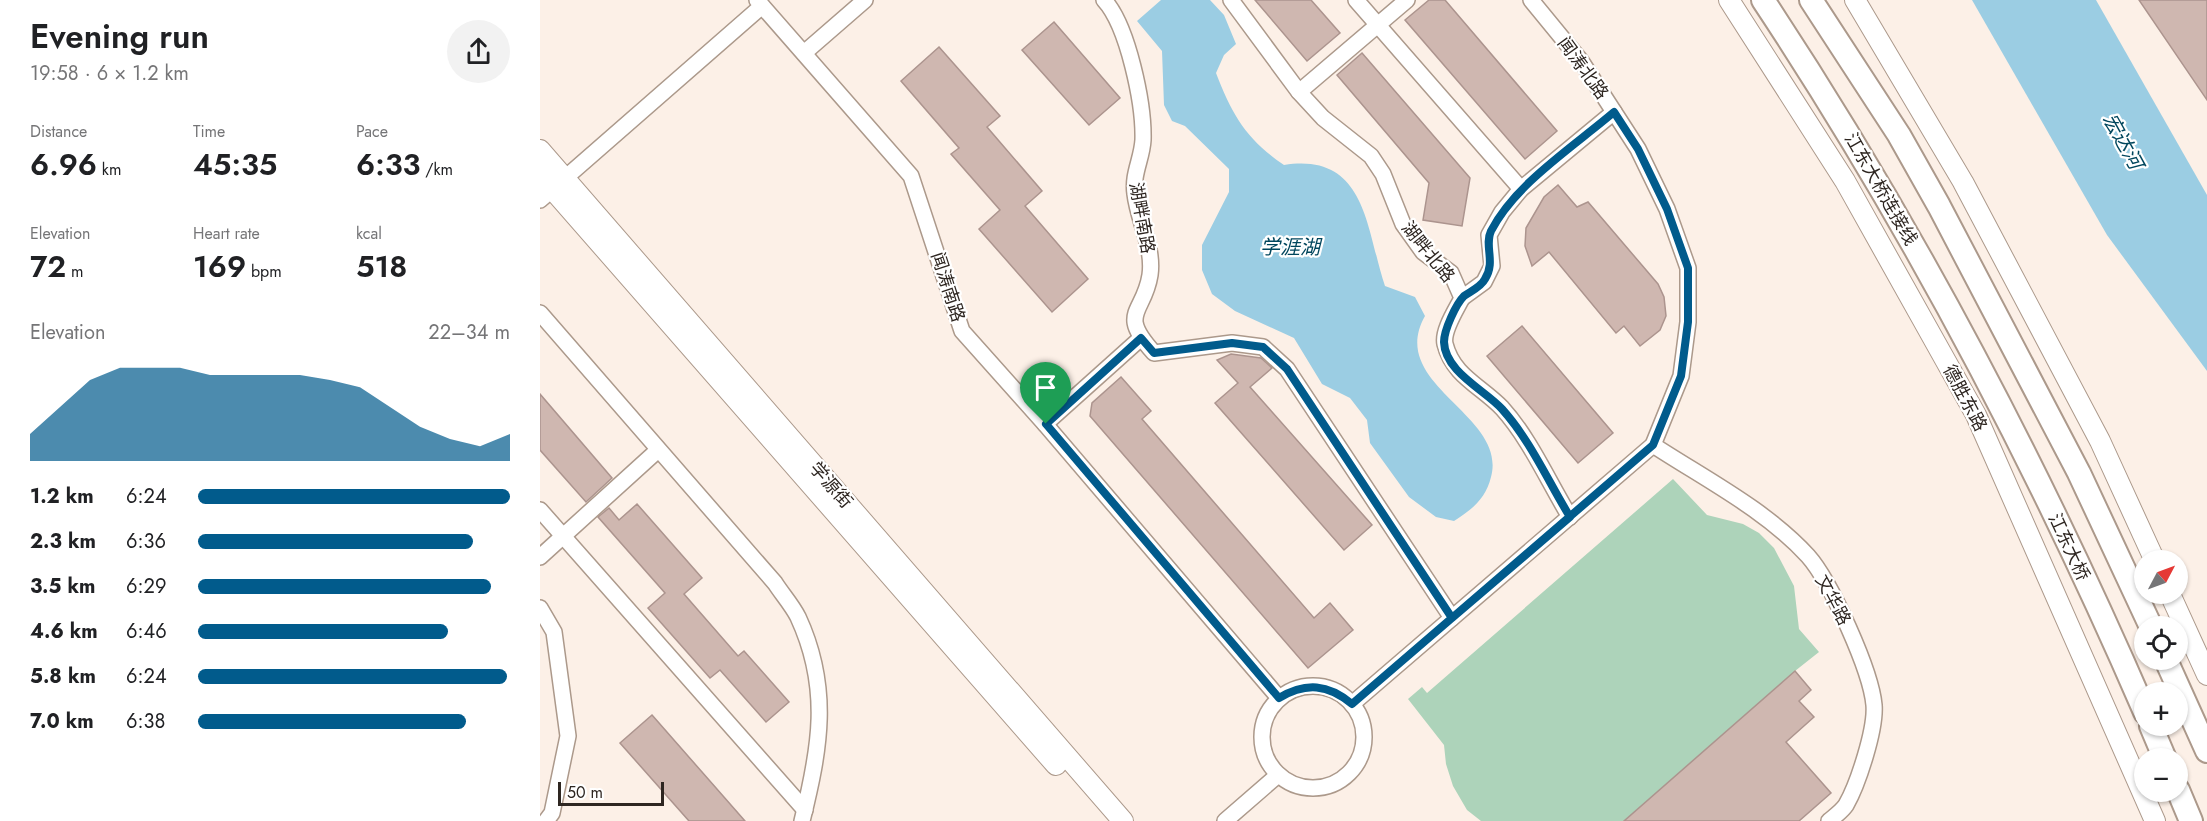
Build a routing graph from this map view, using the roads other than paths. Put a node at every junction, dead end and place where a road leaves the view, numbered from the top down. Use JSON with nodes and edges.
{"nodes":[{"id":1,"x":865,"y":0,"type":"edge"},
{"id":2,"x":1104,"y":0,"type":"edge"},
{"id":3,"x":1232,"y":0,"type":"edge"},
{"id":4,"x":1356,"y":0,"type":"edge"},
{"id":5,"x":1407,"y":0,"type":"edge"},
{"id":6,"x":1531,"y":0,"type":"edge"},
{"id":7,"x":1729,"y":0,"type":"edge"},
{"id":8,"x":1763,"y":0,"type":"edge"},
{"id":9,"x":1811,"y":0,"type":"edge"},
{"id":10,"x":1855,"y":0,"type":"edge"},
{"id":11,"x":760,"y":3,"type":"edge"},
{"id":12,"x":1378,"y":25,"type":"junction"},
{"id":13,"x":804,"y":53,"type":"junction"},
{"id":14,"x":1299,"y":92,"type":"junction"},
{"id":15,"x":1614,"y":112,"type":"junction"},
{"id":16,"x":540,"y":150,"type":"edge"},
{"id":17,"x":549,"y":186,"type":"edge"},
{"id":18,"x":1521,"y":189,"type":"junction"},
{"id":19,"x":1462,"y":298,"type":"junction"},
{"id":20,"x":540,"y":312,"type":"edge"},
{"id":21,"x":1141,"y":338,"type":"junction"},
{"id":22,"x":1989,"y":384,"type":"joint"},
{"id":23,"x":1046,"y":424,"type":"junction"},
{"id":24,"x":1653,"y":445,"type":"junction"},
{"id":25,"x":658,"y":450,"type":"junction"},
{"id":26,"x":540,"y":510,"type":"edge"},
{"id":27,"x":1570,"y":517,"type":"junction"},
{"id":28,"x":563,"y":537,"type":"junction"},
{"id":29,"x":2150,"y":550,"type":"edge"},
{"id":30,"x":540,"y":557,"type":"edge"},
{"id":31,"x":2175,"y":604,"type":"edge"},
{"id":32,"x":540,"y":608,"type":"edge"},
{"id":33,"x":2146,"y":616,"type":"edge"},
{"id":34,"x":1452,"y":618,"type":"junction"},
{"id":35,"x":2171,"y":670,"type":"edge"},
{"id":36,"x":2207,"y":675,"type":"edge"},
{"id":37,"x":2134,"y":688,"type":"edge"},
{"id":38,"x":1279,"y":698,"type":"junction"},
{"id":39,"x":1352,"y":704,"type":"junction"},
{"id":40,"x":2207,"y":751,"type":"edge"},
{"id":41,"x":1278,"y":775,"type":"junction"},
{"id":42,"x":2183,"y":802,"type":"edge"},
{"id":43,"x":803,"y":815,"type":"edge"},
{"id":44,"x":546,"y":821,"type":"edge"},
{"id":45,"x":1105,"y":821,"type":"edge"},
{"id":46,"x":1123,"y":821,"type":"edge"},
{"id":47,"x":1225,"y":821,"type":"edge"},
{"id":48,"x":1829,"y":821,"type":"edge"},
{"id":49,"x":2155,"y":821,"type":"edge"},
{"id":50,"x":2191,"y":821,"type":"edge"}],
"edges":[{"from":1,"to":13,"type":"street"},
{"from":2,"to":21,"type":"street","name":"湖畔南路"},
{"from":3,"to":14,"type":"street","name":"湖畔北路"},
{"from":4,"to":12,"type":"street"},
{"from":5,"to":12,"type":"street"},
{"from":6,"to":15,"type":"street","name":"闻涛北路"},
{"from":7,"to":49,"type":"main road","name":"德胜东路"},
{"from":8,"to":22,"type":"highway","name":"江东大桥连接线"},
{"from":9,"to":33,"type":"highway"},
{"from":10,"to":29,"type":"main road"},
{"from":11,"to":13,"type":"street","name":"闻涛南路"},
{"from":11,"to":17,"type":"street"},
{"from":12,"to":14,"type":"street"},
{"from":12,"to":18,"type":"street"},
{"from":13,"to":23,"type":"street","name":"闻涛南路"},
{"from":14,"to":19,"type":"street","name":"湖畔北路"},
{"from":15,"to":18,"type":"street"},
{"from":15,"to":24,"type":"street","name":"闻涛北路"},
{"from":16,"to":17,"type":"main road","name":"学源街"},
{"from":17,"to":45,"type":"main road"},
{"from":17,"to":46,"type":"main road","name":"学源街"},
{"from":18,"to":19,"type":"street"},
{"from":19,"to":27,"type":"street","name":"湖畔北路"},
{"from":20,"to":25,"type":"street"},
{"from":21,"to":23,"type":"street"},
{"from":21,"to":34,"type":"street"},
{"from":22,"to":37,"type":"highway","name":"江东大桥"},
{"from":23,"to":38,"type":"street","name":"闻涛南路"},
{"from":24,"to":27,"type":"street"},
{"from":24,"to":48,"type":"street","name":"文华路"},
{"from":25,"to":28,"type":"street"},
{"from":25,"to":43,"type":"street"},
{"from":26,"to":28,"type":"street"},
{"from":27,"to":34,"type":"street"},
{"from":28,"to":30,"type":"street"},
{"from":28,"to":43,"type":"street"},
{"from":31,"to":36,"type":"main road"},
{"from":32,"to":44,"type":"street"},
{"from":34,"to":39,"type":"street"},
{"from":35,"to":40,"type":"highway"},
{"from":38,"to":39,"type":"street"},
{"from":38,"to":41,"type":"street"},
{"from":39,"to":41,"type":"street"},
{"from":41,"to":47,"type":"street"},
{"from":42,"to":50,"type":"highway"}]}
